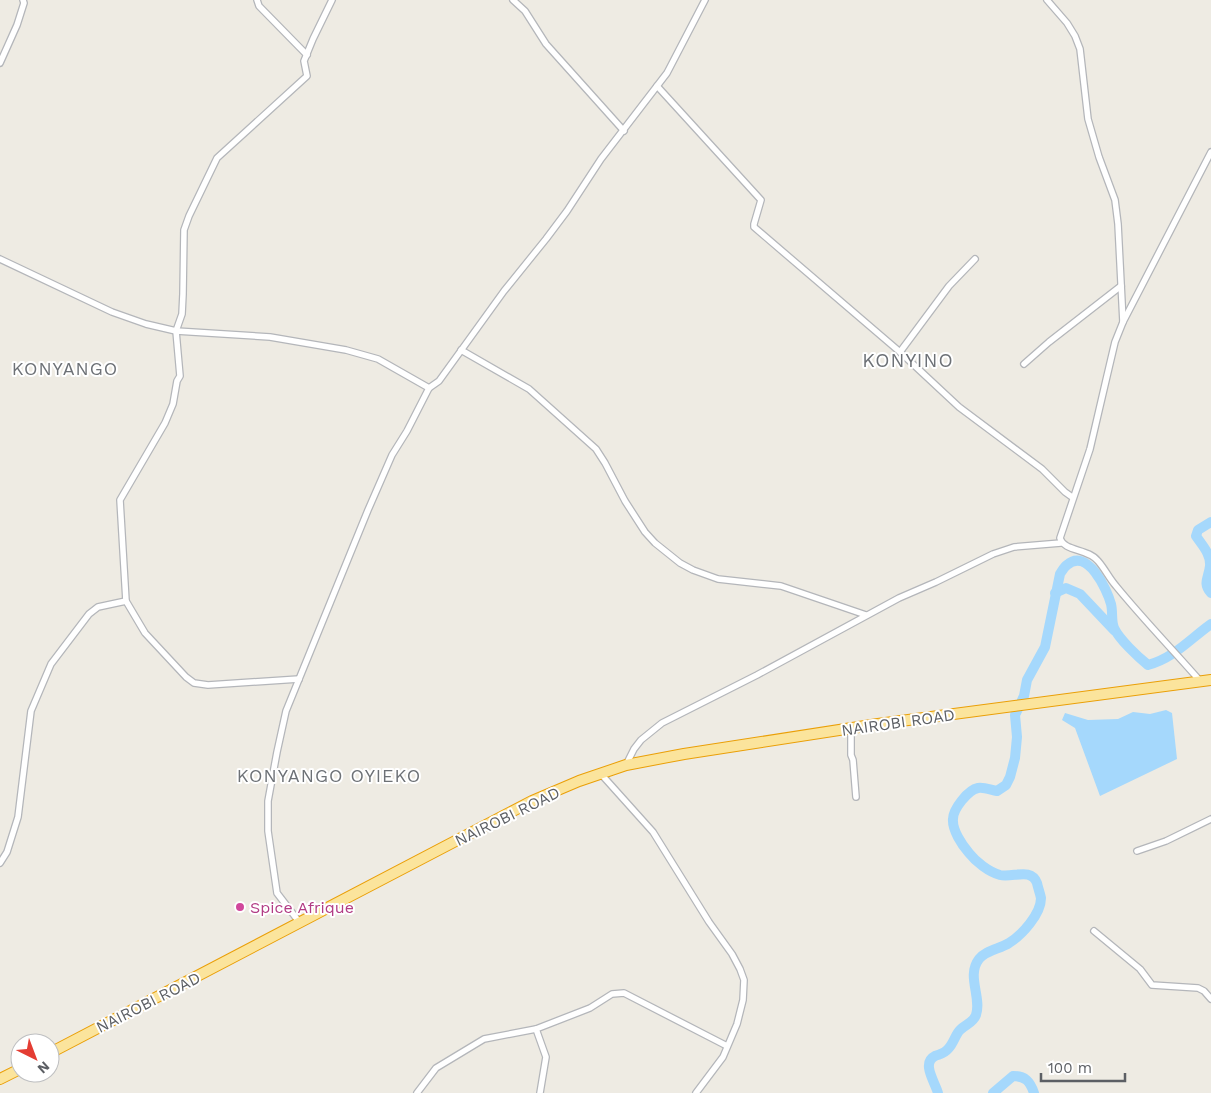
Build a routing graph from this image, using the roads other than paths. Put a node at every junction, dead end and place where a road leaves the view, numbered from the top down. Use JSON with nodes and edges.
{"nodes":[{"id":1,"x":23,"y":0,"type":"edge"},
{"id":2,"x":257,"y":0,"type":"edge"},
{"id":3,"x":332,"y":0,"type":"edge"},
{"id":4,"x":513,"y":0,"type":"edge"},
{"id":5,"x":705,"y":0,"type":"edge"},
{"id":6,"x":1047,"y":0,"type":"edge"},
{"id":7,"x":307,"y":55,"type":"junction"},
{"id":8,"x":0,"y":63,"type":"edge"},
{"id":9,"x":657,"y":86,"type":"junction"},
{"id":10,"x":624,"y":130,"type":"junction"},
{"id":11,"x":1211,"y":152,"type":"edge"},
{"id":12,"x":0,"y":259,"type":"edge"},
{"id":13,"x":975,"y":259,"type":"dead end"},
{"id":14,"x":1121,"y":286,"type":"junction"},
{"id":15,"x":1123,"y":322,"type":"junction"},
{"id":16,"x":176,"y":331,"type":"junction"},
{"id":17,"x":461,"y":350,"type":"junction"},
{"id":18,"x":900,"y":352,"type":"junction"},
{"id":19,"x":1024,"y":364,"type":"dead end"},
{"id":20,"x":429,"y":388,"type":"junction"},
{"id":21,"x":1072,"y":497,"type":"dead end"},
{"id":22,"x":1062,"y":543,"type":"junction"},
{"id":23,"x":126,"y":601,"type":"junction"},
{"id":24,"x":866,"y":615,"type":"junction"},
{"id":25,"x":299,"y":679,"type":"junction"},
{"id":26,"x":1208,"y":683,"type":"edge"},
{"id":27,"x":851,"y":728,"type":"junction"},
{"id":28,"x":626,"y":765,"type":"junction"},
{"id":29,"x":602,"y":774,"type":"junction"},
{"id":30,"x":856,"y":796,"type":"dead end"},
{"id":31,"x":1211,"y":819,"type":"edge"},
{"id":32,"x":1137,"y":852,"type":"dead end"},
{"id":33,"x":0,"y":863,"type":"edge"},
{"id":34,"x":300,"y":923,"type":"junction"},
{"id":35,"x":1094,"y":931,"type":"dead end"},
{"id":36,"x":1211,"y":999,"type":"edge"},
{"id":37,"x":536,"y":1029,"type":"junction"},
{"id":38,"x":728,"y":1046,"type":"junction"},
{"id":39,"x":60,"y":1048,"type":"edge"},
{"id":40,"x":417,"y":1093,"type":"edge"},
{"id":41,"x":540,"y":1093,"type":"edge"},
{"id":42,"x":696,"y":1093,"type":"edge"}],
"edges":[{"from":1,"to":8,"type":"street"},
{"from":2,"to":7,"type":"street"},
{"from":3,"to":7,"type":"street"},
{"from":4,"to":10,"type":"street"},
{"from":5,"to":9,"type":"street"},
{"from":6,"to":14,"type":"street"},
{"from":7,"to":16,"type":"street"},
{"from":9,"to":10,"type":"street"},
{"from":9,"to":18,"type":"street"},
{"from":10,"to":17,"type":"street"},
{"from":11,"to":15,"type":"street"},
{"from":12,"to":16,"type":"street"},
{"from":13,"to":18,"type":"street"},
{"from":14,"to":15,"type":"street"},
{"from":14,"to":19,"type":"street"},
{"from":15,"to":22,"type":"street"},
{"from":16,"to":20,"type":"street"},
{"from":16,"to":23,"type":"street"},
{"from":17,"to":20,"type":"street"},
{"from":17,"to":24,"type":"street"},
{"from":18,"to":21,"type":"street"},
{"from":20,"to":25,"type":"street"},
{"from":22,"to":24,"type":"street"},
{"from":22,"to":26,"type":"street"},
{"from":23,"to":25,"type":"street"},
{"from":23,"to":33,"type":"street"},
{"from":24,"to":28,"type":"street"},
{"from":25,"to":34,"type":"street"},
{"from":26,"to":27,"type":"highway","name":"NAIROBI ROAD"},
{"from":27,"to":28,"type":"highway","name":"NAIROBI ROAD"},
{"from":27,"to":30,"type":"street"},
{"from":28,"to":29,"type":"highway","name":"NAIROBI ROAD"},
{"from":29,"to":34,"type":"highway","name":"NAIROBI ROAD"},
{"from":29,"to":38,"type":"street"},
{"from":31,"to":32,"type":"street"},
{"from":34,"to":39,"type":"highway","name":"NAIROBI ROAD"},
{"from":35,"to":36,"type":"street"},
{"from":37,"to":38,"type":"street"},
{"from":37,"to":40,"type":"street"},
{"from":37,"to":41,"type":"street"},
{"from":38,"to":42,"type":"street"}]}
